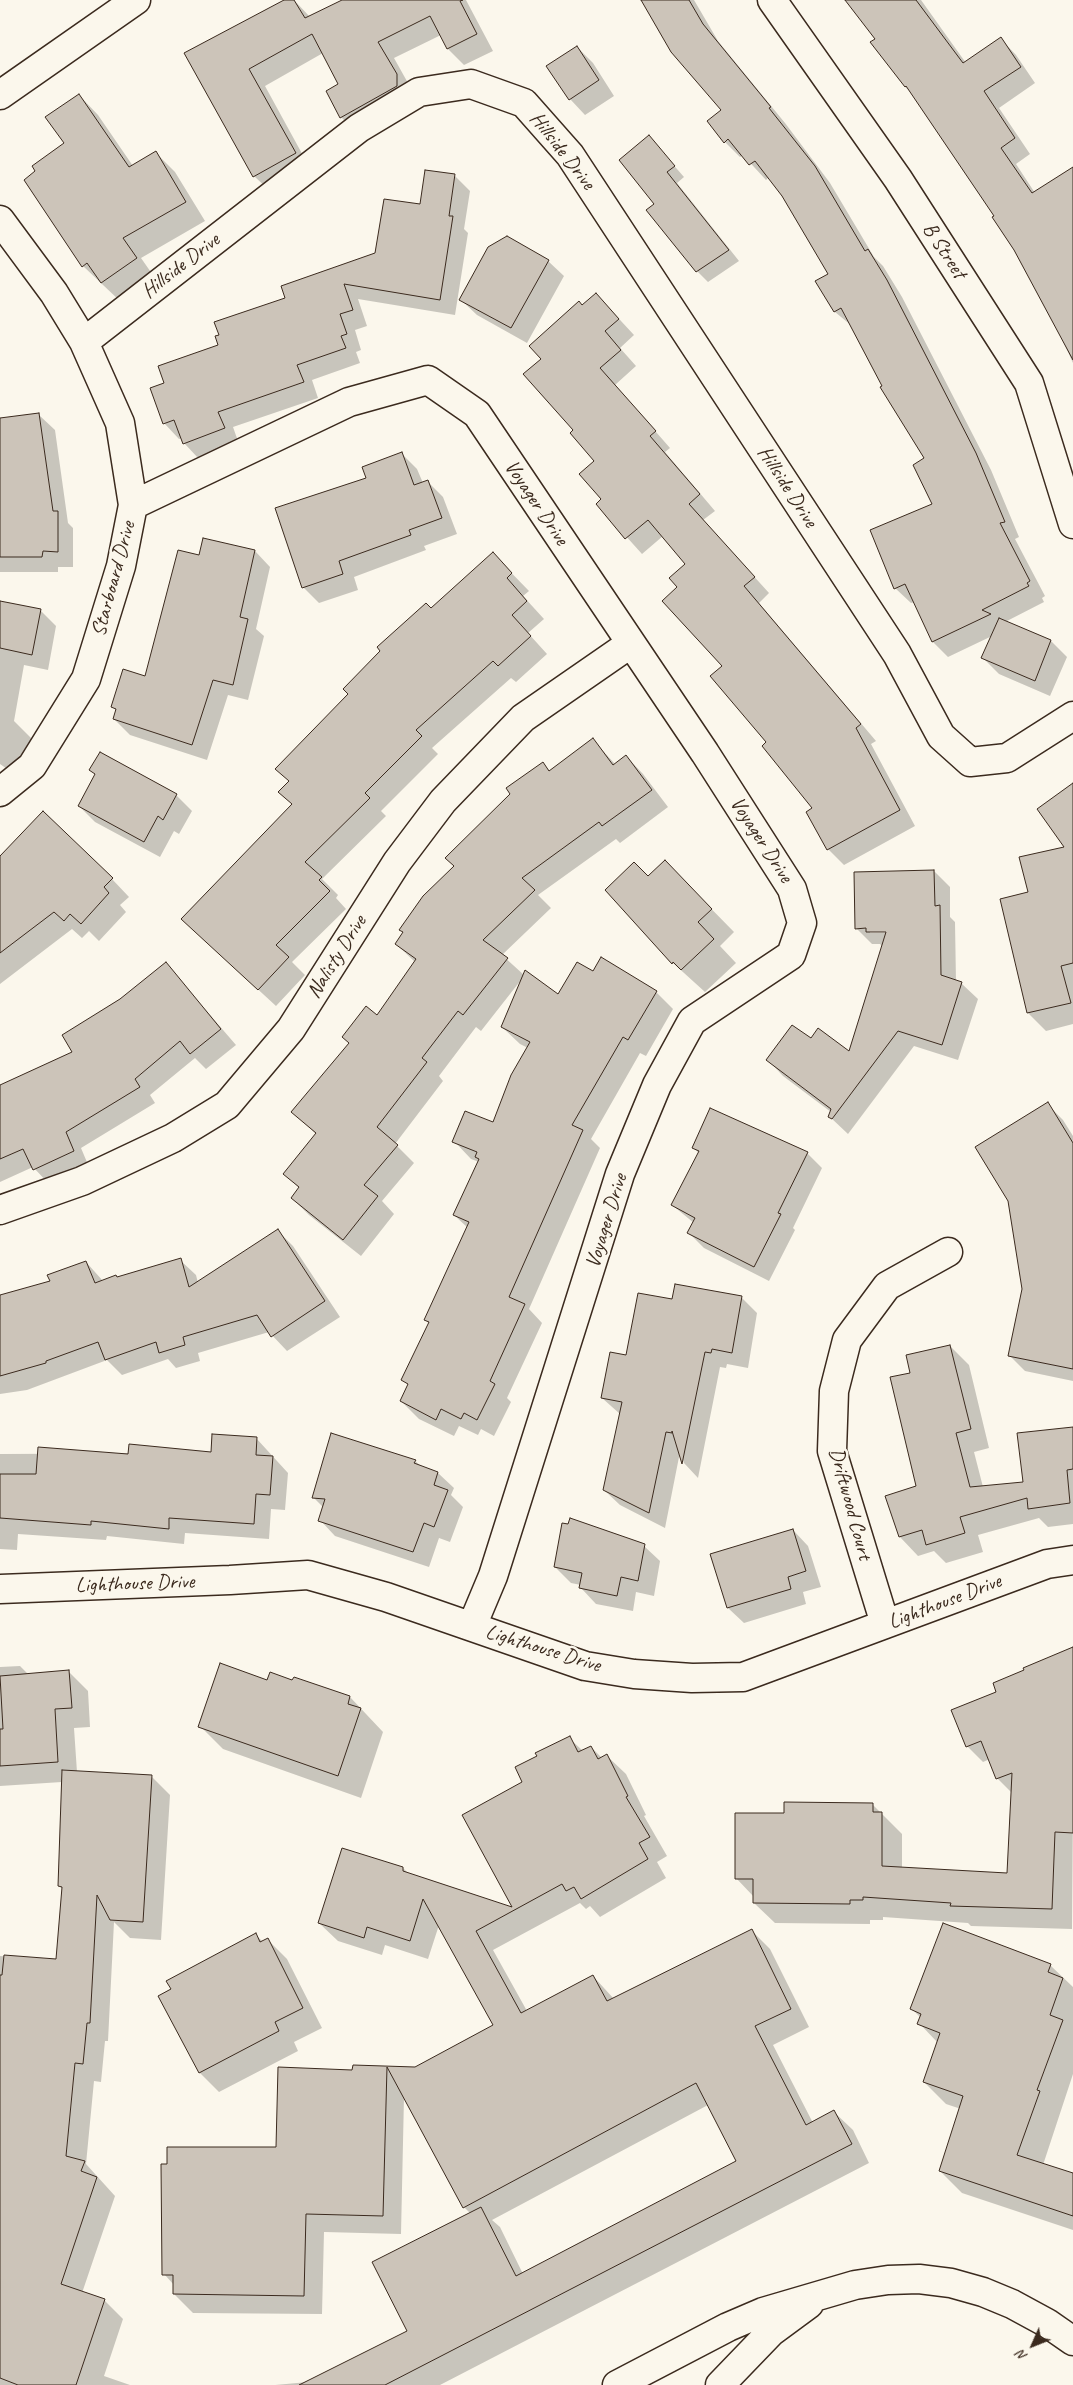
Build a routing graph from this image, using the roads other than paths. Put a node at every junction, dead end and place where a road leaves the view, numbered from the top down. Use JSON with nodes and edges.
{"nodes":[{"id":1,"x":136,"y":0,"type":"edge"},
{"id":2,"x":772,"y":0,"type":"edge"},
{"id":3,"x":0,"y":95,"type":"edge"},
{"id":4,"x":0,"y":220,"type":"edge"},
{"id":5,"x":84,"y":342,"type":"junction"},
{"id":6,"x":133,"y":506,"type":"junction"},
{"id":7,"x":1073,"y":524,"type":"edge"},
{"id":8,"x":630,"y":644,"type":"junction"},
{"id":9,"x":1073,"y":716,"type":"edge"},
{"id":10,"x":0,"y":792,"type":"edge"},
{"id":11,"x":0,"y":1210,"type":"edge"},
{"id":12,"x":948,"y":1252,"type":"dead end"},
{"id":13,"x":1073,"y":1560,"type":"edge"},
{"id":14,"x":0,"y":1589,"type":"edge"},
{"id":15,"x":885,"y":1624,"type":"junction"},
{"id":16,"x":472,"y":1626,"type":"junction"},
{"id":17,"x":825,"y":2294,"type":"junction"},
{"id":18,"x":1012,"y":2304,"type":"junction"},
{"id":19,"x":1073,"y":2323,"type":"edge"},
{"id":20,"x":1073,"y":2340,"type":"edge"},
{"id":21,"x":617,"y":2385,"type":"edge"},
{"id":22,"x":720,"y":2385,"type":"edge"}],
"edges":[{"from":1,"to":3,"type":"main road"},
{"from":2,"to":7,"type":"main road","name":"B Street"},
{"from":4,"to":5,"type":"main road"},
{"from":5,"to":6,"type":"main road","name":"Starboard Drive"},
{"from":5,"to":9,"type":"main road","name":"Hillside Drive"},
{"from":6,"to":8,"type":"main road","name":"Voyager Drive"},
{"from":6,"to":10,"type":"main road","name":"Starboard Drive"},
{"from":8,"to":11,"type":"main road","name":"Nalisty Drive"},
{"from":8,"to":16,"type":"main road","name":"Voyager Drive"},
{"from":12,"to":15,"type":"main road","name":"Driftwood Court"},
{"from":13,"to":15,"type":"main road","name":"Lighthouse Drive"},
{"from":14,"to":16,"type":"main road","name":"Lighthouse Drive"},
{"from":15,"to":16,"type":"main road","name":"Lighthouse Drive"},
{"from":17,"to":18,"type":"main road"},
{"from":17,"to":21,"type":"main road"},
{"from":17,"to":22,"type":"main road"},
{"from":18,"to":19,"type":"main road"},
{"from":18,"to":20,"type":"main road"}]}
